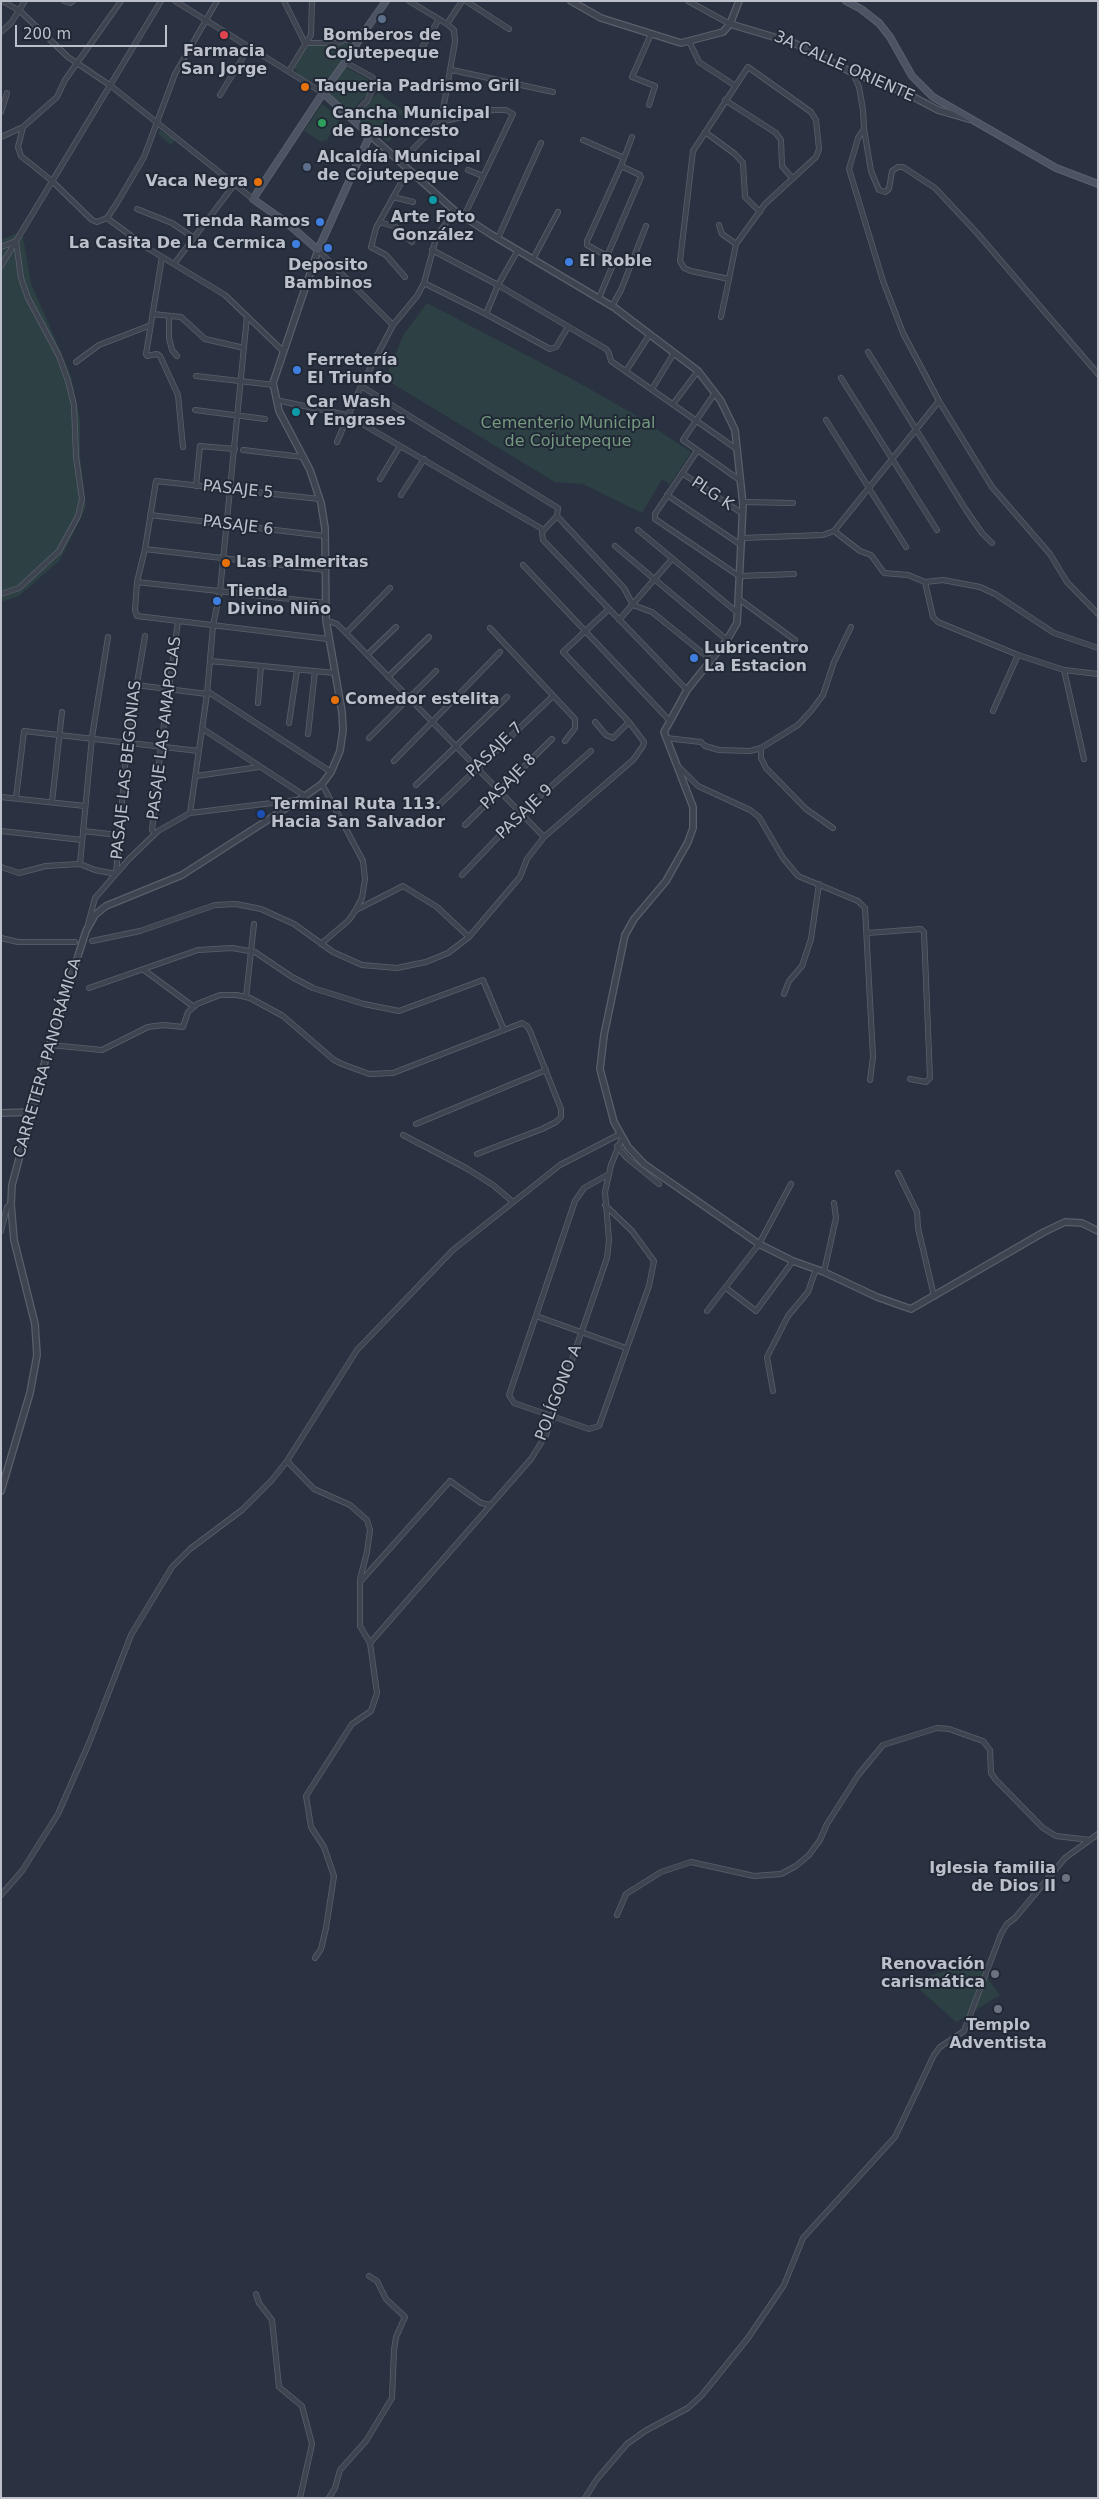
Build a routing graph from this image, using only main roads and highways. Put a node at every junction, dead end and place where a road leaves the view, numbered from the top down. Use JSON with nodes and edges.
{"nodes":[{"id":1,"x":386,"y":1,"type":"edge"},
{"id":2,"x":846,"y":1,"type":"edge"},
{"id":3,"x":323,"y":93,"type":"junction"},
{"id":4,"x":1098,"y":184,"type":"edge"}],
"edges":[{"from":1,"to":3,"type":"main road"},
{"from":2,"to":4,"type":"main road"},
{"from":3,"to":3,"type":"main road"}]}
